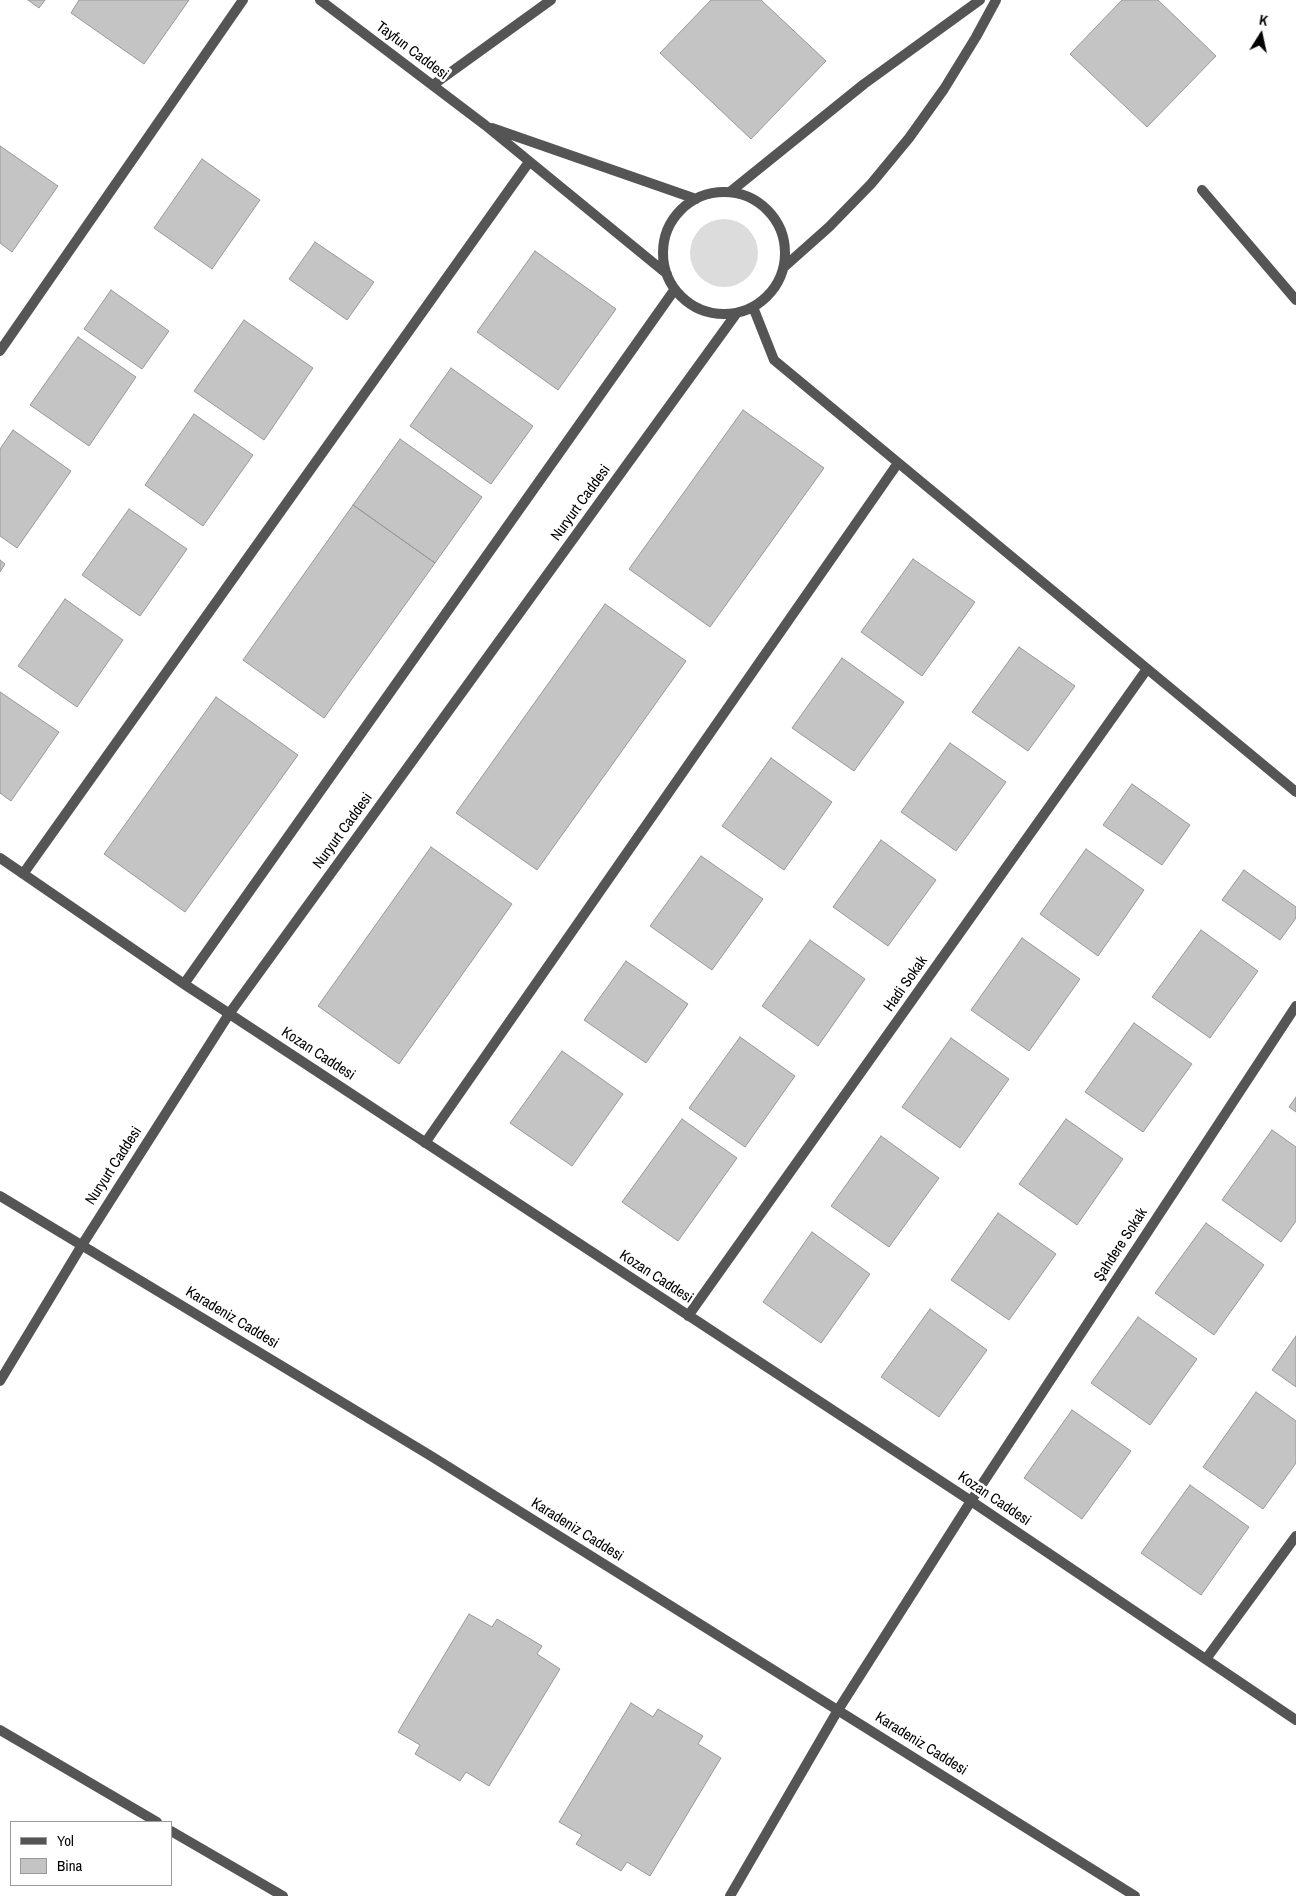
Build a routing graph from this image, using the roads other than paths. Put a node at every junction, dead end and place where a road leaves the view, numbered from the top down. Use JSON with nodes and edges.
{"nodes":[{"id":1,"x":243,"y":0,"type":"edge"},
{"id":2,"x":320,"y":0,"type":"edge"},
{"id":3,"x":551,"y":0,"type":"edge"},
{"id":4,"x":980,"y":0,"type":"edge"},
{"id":5,"x":996,"y":0,"type":"edge"},
{"id":6,"x":432,"y":86,"type":"junction"},
{"id":7,"x":485,"y":125,"type":"junction"},
{"id":8,"x":529,"y":162,"type":"junction"},
{"id":9,"x":1202,"y":190,"type":"dead end"},
{"id":10,"x":730,"y":192,"type":"junction"},
{"id":11,"x":696,"y":200,"type":"junction"},
{"id":12,"x":784,"y":267,"type":"junction"},
{"id":13,"x":667,"y":274,"type":"junction"},
{"id":14,"x":675,"y":289,"type":"junction"},
{"id":15,"x":1296,"y":300,"type":"edge"},
{"id":16,"x":753,"y":308,"type":"junction"},
{"id":17,"x":736,"y":314,"type":"junction"},
{"id":18,"x":0,"y":351,"type":"edge"},
{"id":19,"x":898,"y":463,"type":"junction"},
{"id":20,"x":1147,"y":669,"type":"junction"},
{"id":21,"x":1296,"y":792,"type":"edge"},
{"id":22,"x":0,"y":858,"type":"edge"},
{"id":23,"x":23,"y":874,"type":"junction"},
{"id":24,"x":184,"y":984,"type":"junction"},
{"id":25,"x":1296,"y":1006,"type":"edge"},
{"id":26,"x":229,"y":1014,"type":"junction"},
{"id":27,"x":426,"y":1143,"type":"junction"},
{"id":28,"x":0,"y":1196,"type":"edge"},
{"id":29,"x":82,"y":1245,"type":"junction"},
{"id":30,"x":688,"y":1316,"type":"junction"},
{"id":31,"x":0,"y":1382,"type":"edge"},
{"id":32,"x":970,"y":1501,"type":"junction"},
{"id":33,"x":1296,"y":1536,"type":"edge"},
{"id":34,"x":1206,"y":1659,"type":"junction"},
{"id":35,"x":838,"y":1710,"type":"junction"},
{"id":36,"x":1296,"y":1720,"type":"edge"},
{"id":37,"x":0,"y":1730,"type":"edge"},
{"id":38,"x":155,"y":1821,"type":"edge"},
{"id":39,"x":172,"y":1832,"type":"edge"},
{"id":40,"x":283,"y":1896,"type":"edge"},
{"id":41,"x":730,"y":1896,"type":"edge"},
{"id":42,"x":1135,"y":1896,"type":"edge"}],
"edges":[{"from":1,"to":18,"type":"street"},
{"from":2,"to":6,"type":"street","name":"Tayfun Caddesi"},
{"from":3,"to":6,"type":"street"},
{"from":4,"to":10,"type":"street"},
{"from":5,"to":12,"type":"street"},
{"from":6,"to":7,"type":"street","name":"Tayfun Caddesi"},
{"from":7,"to":8,"type":"street"},
{"from":7,"to":11,"type":"street"},
{"from":8,"to":13,"type":"street"},
{"from":8,"to":23,"type":"street"},
{"from":9,"to":15,"type":"street"},
{"from":10,"to":11,"type":"street"},
{"from":10,"to":12,"type":"street"},
{"from":11,"to":13,"type":"street"},
{"from":12,"to":16,"type":"street"},
{"from":13,"to":14,"type":"street"},
{"from":14,"to":17,"type":"street"},
{"from":14,"to":24,"type":"street"},
{"from":16,"to":17,"type":"street"},
{"from":16,"to":19,"type":"street"},
{"from":17,"to":26,"type":"street","name":"Nuryurt Caddesi"},
{"from":19,"to":20,"type":"street"},
{"from":19,"to":27,"type":"street"},
{"from":20,"to":21,"type":"street"},
{"from":20,"to":30,"type":"street","name":"Hadi Sokak"},
{"from":22,"to":23,"type":"street","name":"Kozan Caddesi"},
{"from":23,"to":24,"type":"street","name":"Kozan Caddesi"},
{"from":24,"to":26,"type":"street","name":"Kozan Caddesi"},
{"from":25,"to":32,"type":"street","name":"Şahdere Sokak"},
{"from":26,"to":27,"type":"street","name":"Kozan Caddesi"},
{"from":26,"to":29,"type":"street","name":"Nuryurt Caddesi"},
{"from":27,"to":30,"type":"street","name":"Kozan Caddesi"},
{"from":28,"to":29,"type":"street","name":"Karadeniz Caddesi"},
{"from":29,"to":31,"type":"street","name":"Nuryurt Caddesi"},
{"from":29,"to":35,"type":"street","name":"Karadeniz Caddesi"},
{"from":30,"to":32,"type":"street","name":"Kozan Caddesi"},
{"from":32,"to":34,"type":"street","name":"Kozan Caddesi"},
{"from":32,"to":35,"type":"street","name":"Şahdere Sokak"},
{"from":33,"to":34,"type":"street"},
{"from":34,"to":36,"type":"street","name":"Kozan Caddesi"},
{"from":35,"to":41,"type":"street","name":"Şahdere Sokak"},
{"from":35,"to":42,"type":"street","name":"Karadeniz Caddesi"},
{"from":37,"to":38,"type":"street"},
{"from":39,"to":40,"type":"street"}]}
